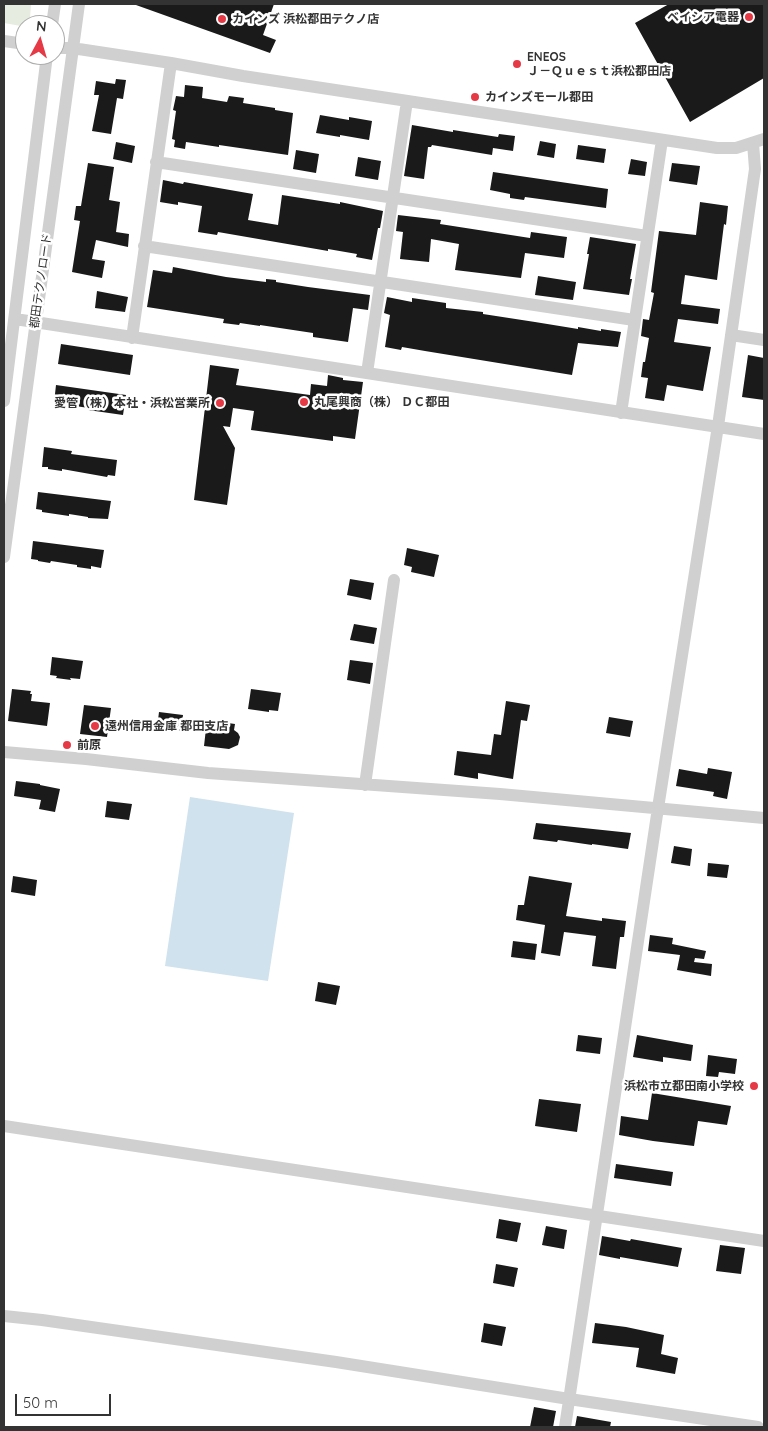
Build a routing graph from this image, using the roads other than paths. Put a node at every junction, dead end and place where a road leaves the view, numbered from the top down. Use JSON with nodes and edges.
{"nodes":[{"id":1,"x":79,"y":4,"type":"edge"},
{"id":2,"x":65,"y":48,"type":"edge"},
{"id":3,"x":72,"y":48,"type":"junction"},
{"id":4,"x":171,"y":63,"type":"junction"},
{"id":5,"x":46,"y":65,"type":"edge"},
{"id":6,"x":407,"y":101,"type":"junction"},
{"id":7,"x":662,"y":140,"type":"junction"},
{"id":8,"x":759,"y":141,"type":"edge"},
{"id":9,"x":156,"y":162,"type":"junction"},
{"id":10,"x":393,"y":198,"type":"junction"},
{"id":11,"x":647,"y":236,"type":"junction"},
{"id":12,"x":144,"y":246,"type":"junction"},
{"id":13,"x":380,"y":282,"type":"junction"},
{"id":14,"x":15,"y":319,"type":"junction"},
{"id":15,"x":634,"y":320,"type":"junction"},
{"id":16,"x":36,"y":323,"type":"junction"},
{"id":17,"x":731,"y":335,"type":"junction"},
{"id":18,"x":132,"y":338,"type":"junction"},
{"id":19,"x":764,"y":340,"type":"edge"},
{"id":20,"x":367,"y":373,"type":"junction"},
{"id":21,"x":4,"y":401,"type":"edge"},
{"id":22,"x":621,"y":413,"type":"junction"},
{"id":23,"x":718,"y":426,"type":"junction"},
{"id":24,"x":764,"y":434,"type":"edge"},
{"id":25,"x":4,"y":558,"type":"edge"},
{"id":26,"x":394,"y":580,"type":"dead end"},
{"id":27,"x":4,"y":752,"type":"edge"},
{"id":28,"x":365,"y":785,"type":"junction"},
{"id":29,"x":658,"y":808,"type":"junction"},
{"id":30,"x":764,"y":818,"type":"edge"},
{"id":31,"x":4,"y":1126,"type":"edge"},
{"id":32,"x":596,"y":1216,"type":"junction"},
{"id":33,"x":764,"y":1241,"type":"edge"},
{"id":34,"x":4,"y":1316,"type":"edge"},
{"id":35,"x":569,"y":1399,"type":"junction"},
{"id":36,"x":565,"y":1427,"type":"edge"},
{"id":37,"x":758,"y":1427,"type":"edge"}],
"edges":[{"from":1,"to":3,"type":"street","name":"都田テクノロード"},
{"from":2,"to":3,"type":"street"},
{"from":3,"to":4,"type":"street"},
{"from":3,"to":16,"type":"street","name":"都田テクノロード"},
{"from":4,"to":6,"type":"street"},
{"from":4,"to":9,"type":"street"},
{"from":5,"to":14,"type":"street","name":"都田テクノロード"},
{"from":6,"to":7,"type":"street"},
{"from":6,"to":10,"type":"street"},
{"from":7,"to":8,"type":"street"},
{"from":7,"to":11,"type":"street"},
{"from":8,"to":17,"type":"street"},
{"from":9,"to":10,"type":"street"},
{"from":9,"to":12,"type":"street"},
{"from":10,"to":11,"type":"street"},
{"from":10,"to":13,"type":"street"},
{"from":11,"to":15,"type":"street"},
{"from":12,"to":13,"type":"street"},
{"from":12,"to":18,"type":"street"},
{"from":13,"to":15,"type":"street"},
{"from":13,"to":20,"type":"street"},
{"from":14,"to":16,"type":"street"},
{"from":14,"to":21,"type":"street","name":"都田テクノロード"},
{"from":15,"to":22,"type":"street"},
{"from":16,"to":18,"type":"street"},
{"from":16,"to":25,"type":"street","name":"都田テクノロード"},
{"from":17,"to":19,"type":"street"},
{"from":17,"to":23,"type":"street"},
{"from":18,"to":20,"type":"street"},
{"from":20,"to":22,"type":"street"},
{"from":22,"to":23,"type":"street"},
{"from":23,"to":24,"type":"street"},
{"from":23,"to":29,"type":"street"},
{"from":26,"to":28,"type":"street"},
{"from":27,"to":28,"type":"street"},
{"from":28,"to":29,"type":"street"},
{"from":29,"to":30,"type":"street"},
{"from":29,"to":32,"type":"street"},
{"from":31,"to":32,"type":"street"},
{"from":32,"to":33,"type":"street"},
{"from":32,"to":35,"type":"street"},
{"from":34,"to":35,"type":"street"},
{"from":35,"to":36,"type":"street"},
{"from":35,"to":37,"type":"street"}]}
